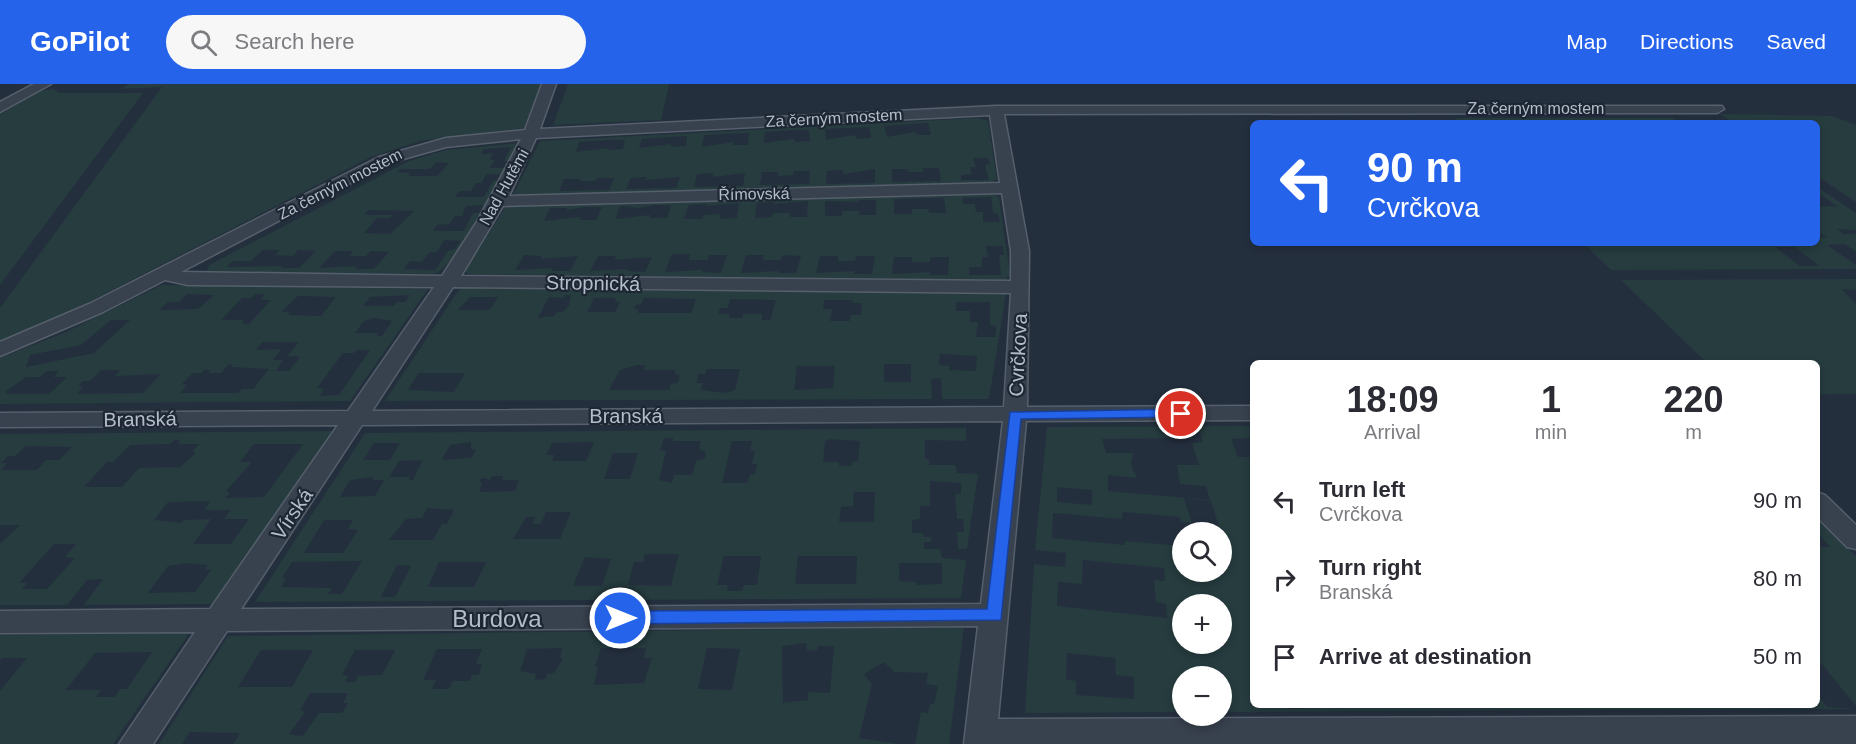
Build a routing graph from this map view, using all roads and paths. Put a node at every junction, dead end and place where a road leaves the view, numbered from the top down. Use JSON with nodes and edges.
{"nodes":[{"id":1,"x":44,"y":84,"type":"edge"},
{"id":2,"x":549,"y":84,"type":"edge"},
{"id":3,"x":0,"y":108,"type":"edge"},
{"id":4,"x":1717,"y":109,"type":"dead end"},
{"id":5,"x":996,"y":110,"type":"junction"},
{"id":6,"x":532,"y":134,"type":"junction"},
{"id":7,"x":1009,"y":188,"type":"junction"},
{"id":8,"x":499,"y":201,"type":"junction"},
{"id":9,"x":165,"y":274,"type":"junction"},
{"id":10,"x":445,"y":282,"type":"junction"},
{"id":11,"x":1021,"y":287,"type":"junction"},
{"id":12,"x":0,"y":350,"type":"edge"},
{"id":13,"x":1250,"y":413,"type":"edge"},
{"id":14,"x":1015,"y":415,"type":"junction"},
{"id":15,"x":357,"y":417,"type":"junction"},
{"id":16,"x":0,"y":420,"type":"edge"},
{"id":17,"x":1820,"y":505,"type":"edge"},
{"id":18,"x":1856,"y":540,"type":"edge"},
{"id":19,"x":995,"y":615,"type":"junction"},
{"id":20,"x":221,"y":620,"type":"junction"},
{"id":21,"x":0,"y":622,"type":"edge"},
{"id":22,"x":1856,"y":730,"type":"edge"},
{"id":23,"x":980,"y":739,"type":"edge"},
{"id":24,"x":135,"y":744,"type":"edge"}],
"edges":[{"from":1,"to":3,"type":"street"},
{"from":2,"to":6,"type":"street","name":"Nad Hutěmi"},
{"from":4,"to":5,"type":"street","name":"Za černým mostem"},
{"from":5,"to":6,"type":"street","name":"Za černým mostem"},
{"from":5,"to":7,"type":"street","name":"Cvrčkova"},
{"from":6,"to":8,"type":"street","name":"Nad Hutěmi"},
{"from":6,"to":9,"type":"street","name":"Za černým mostem"},
{"from":7,"to":8,"type":"street","name":"Římovská"},
{"from":7,"to":11,"type":"street","name":"Cvrčkova"},
{"from":8,"to":10,"type":"street","name":"Nad Hutěmi"},
{"from":9,"to":10,"type":"street","name":"Stropnická"},
{"from":9,"to":12,"type":"street","name":"Za černým mostem"},
{"from":10,"to":11,"type":"street","name":"Stropnická"},
{"from":10,"to":15,"type":"street","name":"Vírská"},
{"from":11,"to":14,"type":"street","name":"Cvrčkova"},
{"from":13,"to":14,"type":"street","name":"Branská"},
{"from":14,"to":15,"type":"street","name":"Branská"},
{"from":14,"to":19,"type":"street","name":"Cvrčkova"},
{"from":15,"to":16,"type":"street","name":"Branská"},
{"from":15,"to":20,"type":"street","name":"Vírská"},
{"from":17,"to":18,"type":"street"},
{"from":19,"to":20,"type":"street","name":"Burdova"},
{"from":19,"to":23,"type":"street","name":"Cvrčkova"},
{"from":20,"to":21,"type":"street","name":"Burdova"},
{"from":20,"to":24,"type":"street","name":"Vírská"},
{"from":22,"to":23,"type":"street"}]}
